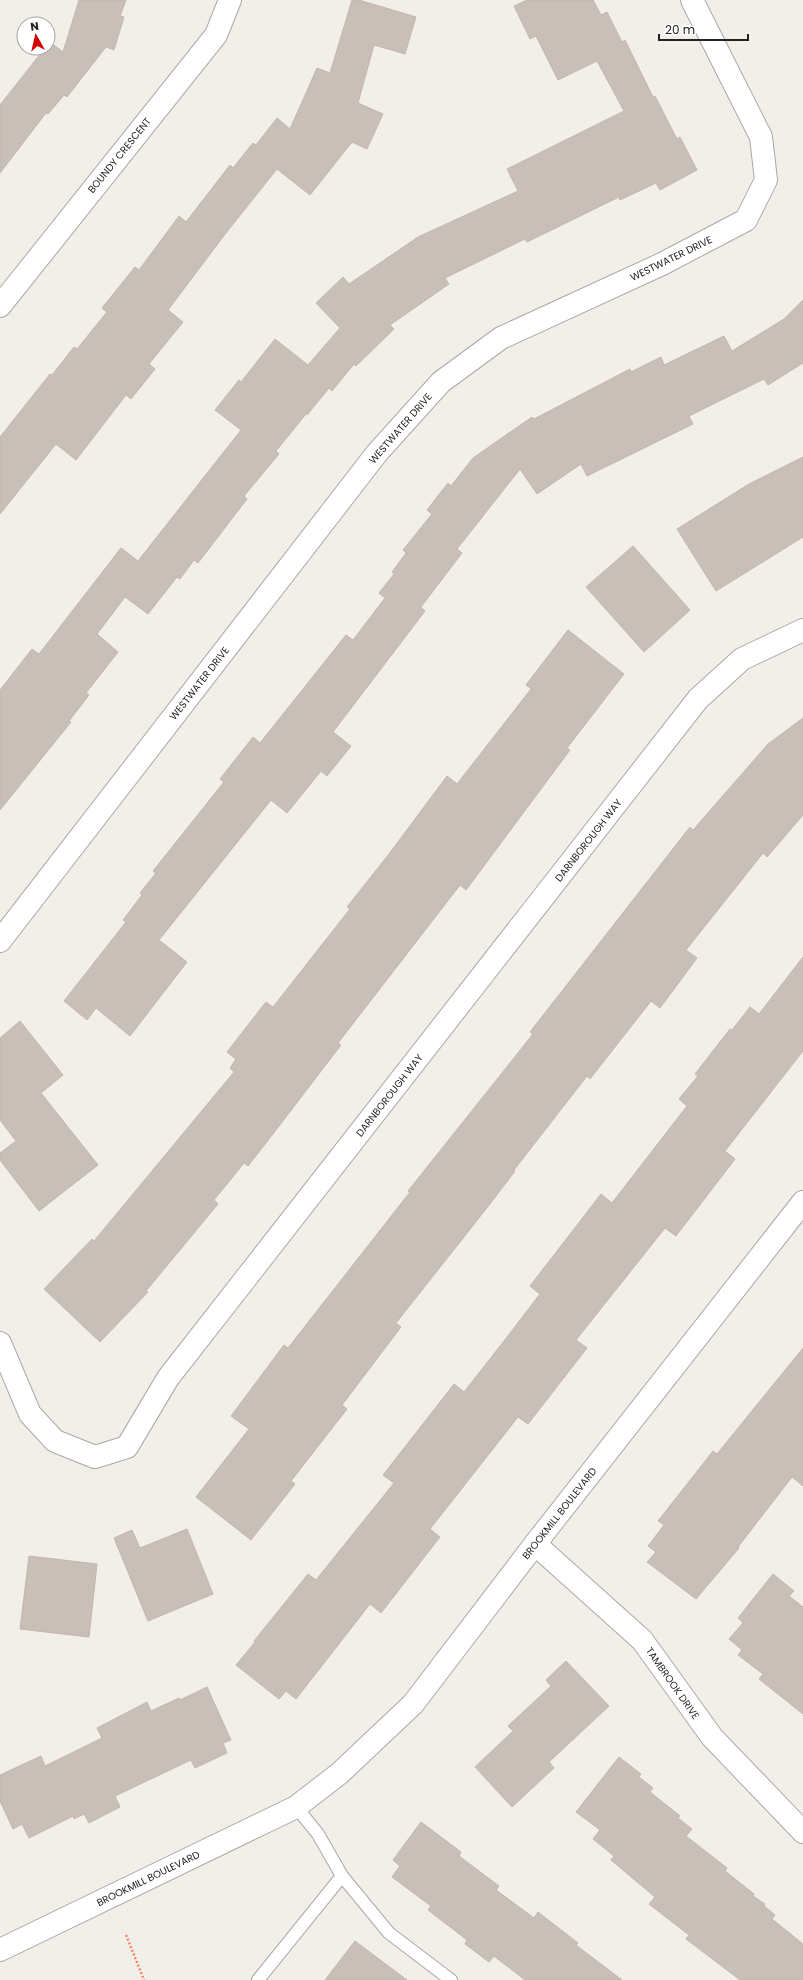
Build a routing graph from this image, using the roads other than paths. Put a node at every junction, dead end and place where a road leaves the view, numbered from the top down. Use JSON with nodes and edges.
{"nodes":[{"id":1,"x":230,"y":0,"type":"edge"},
{"id":2,"x":692,"y":0,"type":"edge"},
{"id":3,"x":0,"y":306,"type":"edge"},
{"id":4,"x":803,"y":630,"type":"edge"},
{"id":5,"x":0,"y":941,"type":"edge"},
{"id":6,"x":803,"y":1202,"type":"edge"},
{"id":7,"x":0,"y":1343,"type":"edge"},
{"id":8,"x":535,"y":1544,"type":"junction"},
{"id":9,"x":296,"y":1806,"type":"junction"},
{"id":10,"x":803,"y":1832,"type":"edge"},
{"id":11,"x":342,"y":1876,"type":"junction"},
{"id":12,"x":0,"y":1950,"type":"edge"},
{"id":13,"x":258,"y":1980,"type":"edge"},
{"id":14,"x":451,"y":1980,"type":"edge"}],
"edges":[{"from":1,"to":3,"type":"street","name":"BOUNDY CRESCENT"},
{"from":2,"to":5,"type":"street","name":"WESTWATER DRIVE"},
{"from":4,"to":7,"type":"street","name":"DARNBOROUGH WAY"},
{"from":6,"to":8,"type":"street","name":"BROOKMILL BOULEVARD"},
{"from":8,"to":9,"type":"street","name":"BROOKMILL BOULEVARD"},
{"from":8,"to":10,"type":"street","name":"TAMBROOK DRIVE"},
{"from":9,"to":11,"type":"lane"},
{"from":9,"to":12,"type":"street","name":"BROOKMILL BOULEVARD"},
{"from":11,"to":13,"type":"lane"},
{"from":11,"to":14,"type":"lane"}]}
